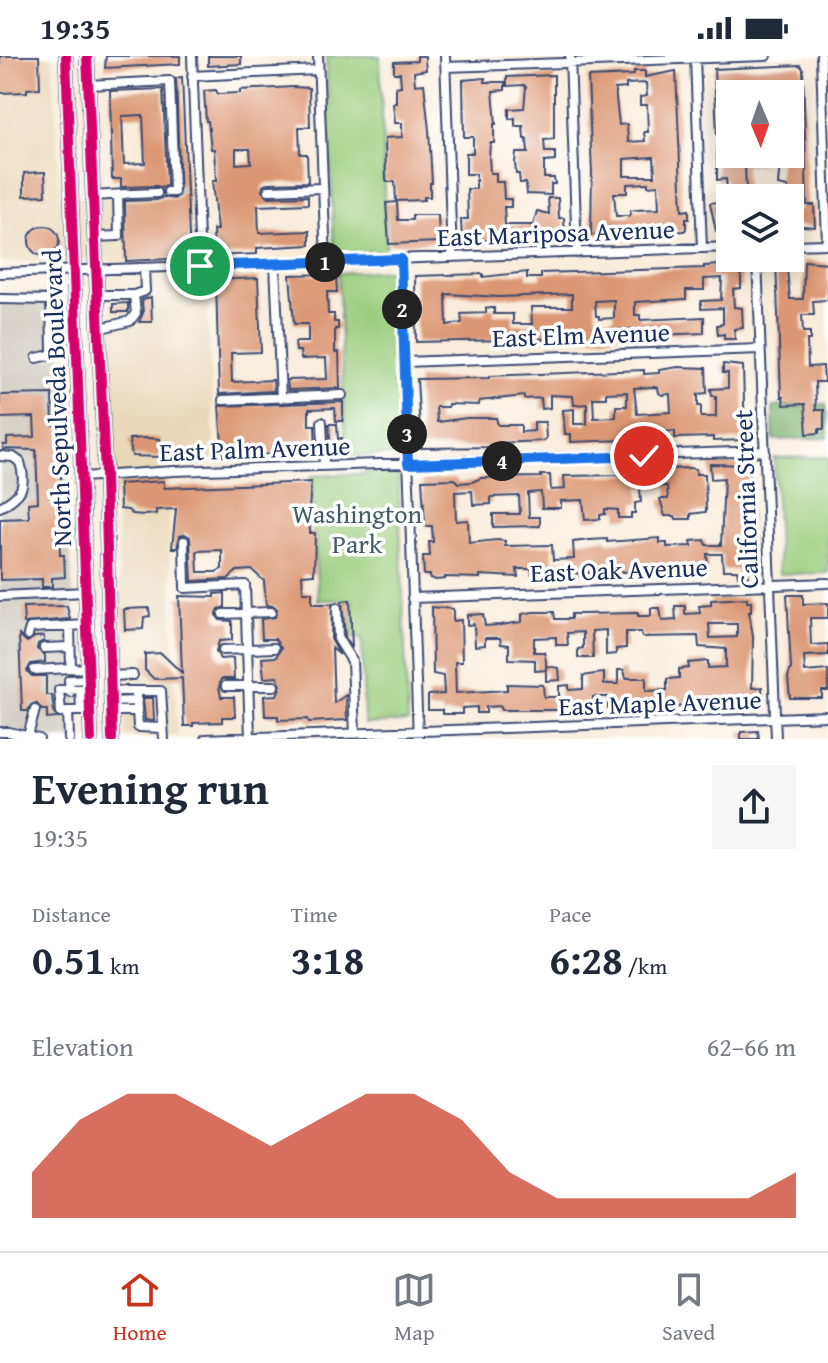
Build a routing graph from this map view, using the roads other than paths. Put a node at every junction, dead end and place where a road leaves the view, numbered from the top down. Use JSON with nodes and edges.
{"nodes":[{"id":1,"x":66,"y":56,"type":"edge"},
{"id":2,"x":87,"y":56,"type":"edge"},
{"id":3,"x":192,"y":56,"type":"edge"},
{"id":4,"x":318,"y":56,"type":"edge"},
{"id":5,"x":445,"y":56,"type":"edge"},
{"id":6,"x":766,"y":56,"type":"edge"},
{"id":7,"x":821,"y":56,"type":"edge"},
{"id":8,"x":695,"y":57,"type":"edge"},
{"id":9,"x":570,"y":60,"type":"edge"},
{"id":10,"x":446,"y":67,"type":"junction"},
{"id":11,"x":318,"y":70,"type":"junction"},
{"id":12,"x":192,"y":76,"type":"junction"},
{"id":13,"x":88,"y":85,"type":"junction"},
{"id":14,"x":323,"y":188,"type":"junction"},
{"id":15,"x":269,"y":190,"type":"dead end"},
{"id":16,"x":173,"y":192,"type":"dead end"},
{"id":17,"x":157,"y":193,"type":"dead end"},
{"id":18,"x":124,"y":194,"type":"junction"},
{"id":19,"x":93,"y":196,"type":"junction"},
{"id":20,"x":94,"y":237,"type":"junction"},
{"id":21,"x":828,"y":244,"type":"edge"},
{"id":22,"x":804,"y":245,"type":"edge"},
{"id":23,"x":702,"y":248,"type":"junction"},
{"id":24,"x":716,"y":248,"type":"edge"},
{"id":25,"x":577,"y":253,"type":"junction"},
{"id":26,"x":452,"y":257,"type":"junction"},
{"id":27,"x":401,"y":259,"type":"junction"},
{"id":28,"x":326,"y":262,"type":"junction"},
{"id":29,"x":275,"y":264,"type":"junction"},
{"id":30,"x":200,"y":266,"type":"junction"},
{"id":31,"x":144,"y":268,"type":"junction"},
{"id":32,"x":95,"y":270,"type":"junction"},
{"id":33,"x":73,"y":271,"type":"junction"},
{"id":34,"x":757,"y":272,"type":"edge"},
{"id":35,"x":0,"y":273,"type":"edge"},
{"id":36,"x":96,"y":295,"type":"junction"},
{"id":37,"x":134,"y":295,"type":"junction"},
{"id":38,"x":0,"y":299,"type":"edge"},
{"id":39,"x":97,"y":329,"type":"junction"},
{"id":40,"x":760,"y":349,"type":"junction"},
{"id":41,"x":37,"y":358,"type":"dead end"},
{"id":42,"x":404,"y":362,"type":"junction"},
{"id":43,"x":342,"y":395,"type":"dead end"},
{"id":44,"x":281,"y":398,"type":"junction"},
{"id":45,"x":223,"y":400,"type":"dead end"},
{"id":46,"x":322,"y":422,"type":"dead end"},
{"id":47,"x":765,"y":451,"type":"junction"},
{"id":48,"x":0,"y":456,"type":"edge"},
{"id":49,"x":408,"y":464,"type":"junction"},
{"id":50,"x":324,"y":466,"type":"junction"},
{"id":51,"x":105,"y":476,"type":"junction"},
{"id":52,"x":82,"y":477,"type":"junction"},
{"id":53,"x":0,"y":507,"type":"edge"},
{"id":54,"x":184,"y":541,"type":"dead end"},
{"id":55,"x":828,"y":583,"type":"edge"},
{"id":56,"x":770,"y":585,"type":"junction"},
{"id":57,"x":86,"y":592,"type":"junction"},
{"id":58,"x":0,"y":596,"type":"edge"},
{"id":59,"x":412,"y":598,"type":"junction"},
{"id":60,"x":337,"y":608,"type":"dead end"},
{"id":61,"x":271,"y":612,"type":"dead end"},
{"id":62,"x":246,"y":613,"type":"junction"},
{"id":63,"x":223,"y":614,"type":"dead end"},
{"id":64,"x":87,"y":625,"type":"junction"},
{"id":65,"x":70,"y":626,"type":"junction"},
{"id":66,"x":28,"y":635,"type":"dead end"},
{"id":67,"x":70,"y":647,"type":"junction"},
{"id":68,"x":44,"y":648,"type":"dead end"},
{"id":69,"x":274,"y":648,"type":"dead end"},
{"id":70,"x":247,"y":649,"type":"junction"},
{"id":71,"x":223,"y":650,"type":"dead end"},
{"id":72,"x":71,"y":668,"type":"junction"},
{"id":73,"x":34,"y":670,"type":"dead end"},
{"id":74,"x":89,"y":674,"type":"junction"},
{"id":75,"x":133,"y":675,"type":"dead end"},
{"id":76,"x":109,"y":676,"type":"junction"},
{"id":77,"x":226,"y":686,"type":"dead end"},
{"id":78,"x":249,"y":686,"type":"junction"},
{"id":79,"x":274,"y":686,"type":"dead end"},
{"id":80,"x":136,"y":691,"type":"junction"},
{"id":81,"x":110,"y":701,"type":"junction"},
{"id":82,"x":74,"y":704,"type":"junction"},
{"id":83,"x":137,"y":706,"type":"junction"},
{"id":84,"x":35,"y":710,"type":"dead end"},
{"id":85,"x":828,"y":716,"type":"edge"},
{"id":86,"x":775,"y":718,"type":"junction"},
{"id":87,"x":163,"y":728,"type":"junction"},
{"id":88,"x":505,"y":728,"type":"junction"},
{"id":89,"x":484,"y":729,"type":"junction"},
{"id":90,"x":0,"y":732,"type":"edge"},
{"id":91,"x":355,"y":734,"type":"junction"},
{"id":92,"x":450,"y":734,"type":"edge"},
{"id":93,"x":418,"y":735,"type":"edge"},
{"id":94,"x":28,"y":736,"type":"junction"},
{"id":95,"x":250,"y":738,"type":"edge"},
{"id":96,"x":39,"y":739,"type":"edge"},
{"id":97,"x":69,"y":739,"type":"edge"},
{"id":98,"x":91,"y":739,"type":"edge"},
{"id":99,"x":112,"y":739,"type":"edge"},
{"id":100,"x":164,"y":739,"type":"edge"},
{"id":101,"x":205,"y":739,"type":"edge"},
{"id":102,"x":485,"y":739,"type":"edge"},
{"id":103,"x":505,"y":739,"type":"edge"},
{"id":104,"x":776,"y":739,"type":"edge"}],
"edges":[{"from":1,"to":33,"type":"highway","name":"North Sepulveda Boulevard"},
{"from":2,"to":13,"type":"highway","name":"North Sepulveda Boulevard"},
{"from":3,"to":12,"type":"street"},
{"from":4,"to":11,"type":"street"},
{"from":5,"to":10,"type":"street"},
{"from":6,"to":8,"type":"street"},
{"from":7,"to":21,"type":"street"},
{"from":8,"to":9,"type":"street"},
{"from":8,"to":23,"type":"street"},
{"from":9,"to":10,"type":"street"},
{"from":9,"to":25,"type":"street"},
{"from":10,"to":26,"type":"street"},
{"from":11,"to":12,"type":"street"},
{"from":11,"to":14,"type":"street"},
{"from":12,"to":30,"type":"street"},
{"from":13,"to":16,"type":"street"},
{"from":13,"to":19,"type":"highway","name":"North Sepulveda Boulevard"},
{"from":14,"to":15,"type":"street"},
{"from":14,"to":28,"type":"street"},
{"from":17,"to":18,"type":"street"},
{"from":18,"to":19,"type":"street"},
{"from":18,"to":20,"type":"street"},
{"from":19,"to":20,"type":"highway","name":"North Sepulveda Boulevard"},
{"from":20,"to":32,"type":"highway","name":"North Sepulveda Boulevard"},
{"from":21,"to":22,"type":"street"},
{"from":23,"to":24,"type":"street","name":"East Mariposa Avenue"},
{"from":23,"to":25,"type":"street","name":"East Mariposa Avenue"},
{"from":25,"to":26,"type":"street","name":"East Mariposa Avenue"},
{"from":26,"to":27,"type":"street","name":"East Mariposa Avenue"},
{"from":27,"to":28,"type":"street","name":"East Mariposa Avenue"},
{"from":27,"to":42,"type":"street"},
{"from":28,"to":29,"type":"street","name":"East Mariposa Avenue"},
{"from":29,"to":30,"type":"street","name":"East Mariposa Avenue"},
{"from":29,"to":44,"type":"street"},
{"from":30,"to":31,"type":"street","name":"East Mariposa Avenue"},
{"from":31,"to":32,"type":"street","name":"East Mariposa Avenue"},
{"from":31,"to":37,"type":"street"},
{"from":32,"to":33,"type":"street","name":"East Mariposa Avenue"},
{"from":32,"to":36,"type":"highway","name":"North Sepulveda Boulevard"},
{"from":33,"to":35,"type":"street","name":"East Mariposa Avenue"},
{"from":33,"to":52,"type":"highway","name":"North Sepulveda Boulevard"},
{"from":34,"to":40,"type":"street","name":"California Street"},
{"from":36,"to":37,"type":"street"},
{"from":36,"to":39,"type":"highway","name":"North Sepulveda Boulevard"},
{"from":37,"to":39,"type":"street"},
{"from":38,"to":41,"type":"street"},
{"from":39,"to":51,"type":"highway","name":"North Sepulveda Boulevard"},
{"from":40,"to":42,"type":"street","name":"East Elm Avenue"},
{"from":40,"to":47,"type":"street","name":"California Street"},
{"from":42,"to":49,"type":"street"},
{"from":43,"to":44,"type":"street"},
{"from":44,"to":45,"type":"street"},
{"from":46,"to":50,"type":"street"},
{"from":47,"to":49,"type":"street","name":"East Palm Avenue"},
{"from":47,"to":56,"type":"street","name":"California Street"},
{"from":48,"to":53,"type":"street"},
{"from":49,"to":50,"type":"street","name":"East Palm Avenue"},
{"from":49,"to":59,"type":"street"},
{"from":50,"to":51,"type":"street","name":"East Palm Avenue"},
{"from":51,"to":52,"type":"street","name":"East Palm Avenue"},
{"from":51,"to":76,"type":"highway","name":"North Sepulveda Boulevard"},
{"from":52,"to":57,"type":"highway","name":"North Sepulveda Boulevard"},
{"from":54,"to":62,"type":"street"},
{"from":55,"to":56,"type":"street","name":"East Oak Avenue"},
{"from":56,"to":59,"type":"street","name":"East Oak Avenue"},
{"from":56,"to":86,"type":"street","name":"California Street"},
{"from":57,"to":58,"type":"street"},
{"from":57,"to":64,"type":"highway","name":"North Sepulveda Boulevard"},
{"from":59,"to":93,"type":"street"},
{"from":60,"to":91,"type":"street"},
{"from":61,"to":62,"type":"street"},
{"from":62,"to":63,"type":"street"},
{"from":62,"to":70,"type":"street"},
{"from":64,"to":65,"type":"street"},
{"from":64,"to":74,"type":"highway","name":"North Sepulveda Boulevard"},
{"from":65,"to":66,"type":"street"},
{"from":65,"to":67,"type":"street"},
{"from":67,"to":68,"type":"street"},
{"from":67,"to":72,"type":"street"},
{"from":69,"to":70,"type":"street"},
{"from":70,"to":71,"type":"street"},
{"from":70,"to":78,"type":"street"},
{"from":72,"to":73,"type":"street"},
{"from":72,"to":74,"type":"street"},
{"from":74,"to":82,"type":"highway","name":"North Sepulveda Boulevard"},
{"from":74,"to":82,"type":"street"},
{"from":75,"to":76,"type":"street"},
{"from":76,"to":81,"type":"highway","name":"North Sepulveda Boulevard"},
{"from":77,"to":78,"type":"street"},
{"from":78,"to":79,"type":"street"},
{"from":78,"to":95,"type":"street"},
{"from":80,"to":81,"type":"street"},
{"from":80,"to":83,"type":"street"},
{"from":80,"to":87,"type":"street"},
{"from":81,"to":83,"type":"street"},
{"from":81,"to":99,"type":"highway","name":"North Sepulveda Boulevard"},
{"from":82,"to":97,"type":"street"},
{"from":82,"to":98,"type":"highway","name":"North Sepulveda Boulevard"},
{"from":83,"to":87,"type":"street"},
{"from":84,"to":94,"type":"street"},
{"from":85,"to":86,"type":"street","name":"East Maple Avenue"},
{"from":86,"to":88,"type":"street","name":"East Maple Avenue"},
{"from":86,"to":104,"type":"street","name":"California Street"},
{"from":87,"to":100,"type":"street"},
{"from":88,"to":89,"type":"street","name":"East Maple Avenue"},
{"from":88,"to":103,"type":"street"},
{"from":89,"to":92,"type":"street","name":"East Maple Avenue"},
{"from":89,"to":102,"type":"street"},
{"from":90,"to":94,"type":"street"},
{"from":91,"to":93,"type":"street","name":"East Maple Avenue"},
{"from":91,"to":95,"type":"street","name":"East Maple Avenue"},
{"from":92,"to":93,"type":"street","name":"East Maple Avenue"},
{"from":94,"to":96,"type":"street"},
{"from":95,"to":101,"type":"street","name":"East Maple Avenue"}]}
